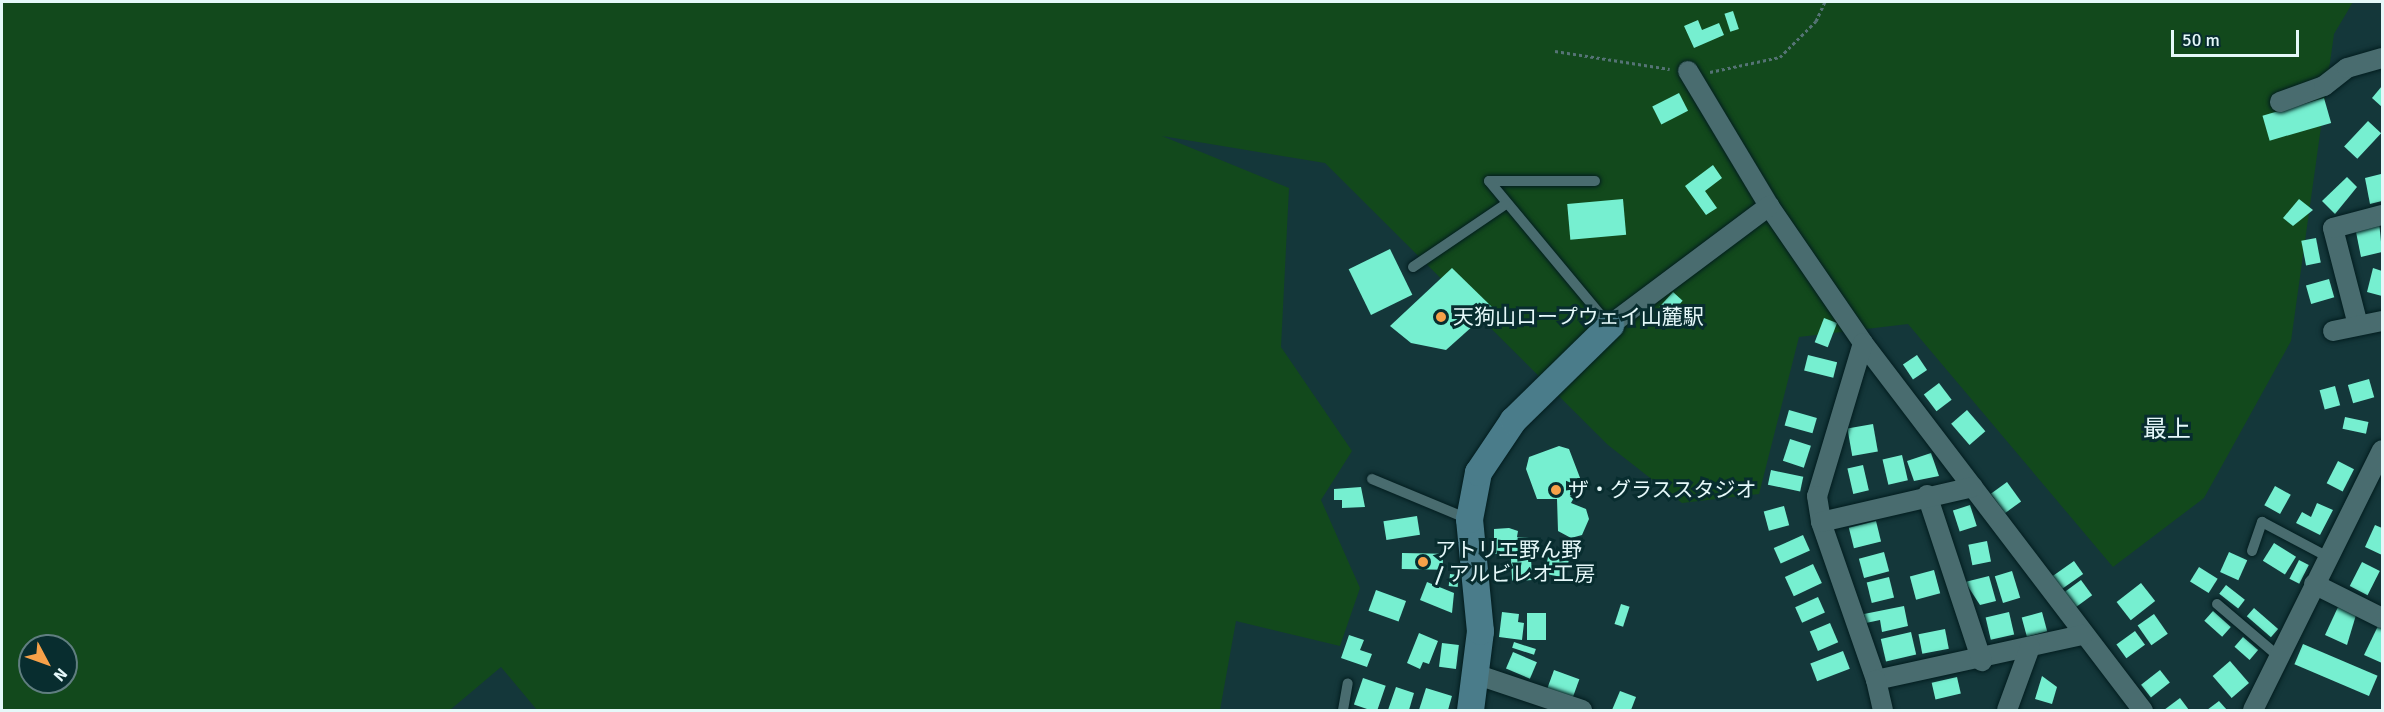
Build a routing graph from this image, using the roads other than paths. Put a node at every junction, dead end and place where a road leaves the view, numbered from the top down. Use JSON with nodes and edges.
{"nodes":[{"id":1,"x":2382,"y":58,"type":"edge"},
{"id":2,"x":1688,"y":71,"type":"road end"},
{"id":3,"x":2280,"y":102,"type":"dead end"},
{"id":4,"x":1595,"y":181,"type":"dead end"},
{"id":5,"x":1506,"y":204,"type":"junction"},
{"id":6,"x":1769,"y":206,"type":"junction"},
{"id":7,"x":2382,"y":215,"type":"edge"},
{"id":8,"x":1413,"y":267,"type":"dead end"},
{"id":9,"x":2382,"y":321,"type":"edge"},
{"id":10,"x":1610,"y":325,"type":"junction"},
{"id":11,"x":2358,"y":325,"type":"junction"},
{"id":12,"x":2333,"y":331,"type":"dead end"},
{"id":13,"x":1863,"y":343,"type":"junction"},
{"id":14,"x":2382,"y":450,"type":"edge"},
{"id":15,"x":1372,"y":479,"type":"dead end"},
{"id":16,"x":1972,"y":487,"type":"junction"},
{"id":17,"x":1927,"y":495,"type":"junction"},
{"id":18,"x":1469,"y":519,"type":"junction"},
{"id":19,"x":1821,"y":522,"type":"junction"},
{"id":20,"x":2252,"y":551,"type":"dead end"},
{"id":21,"x":2328,"y":557,"type":"junction"},
{"id":22,"x":2314,"y":584,"type":"junction"},
{"id":23,"x":2217,"y":604,"type":"dead end"},
{"id":24,"x":2382,"y":618,"type":"edge"},
{"id":25,"x":2083,"y":635,"type":"junction"},
{"id":26,"x":2030,"y":647,"type":"junction"},
{"id":27,"x":2278,"y":656,"type":"junction"},
{"id":28,"x":1982,"y":661,"type":"junction"},
{"id":29,"x":1475,"y":674,"type":"junction"},
{"id":30,"x":1876,"y":680,"type":"junction"},
{"id":31,"x":1348,"y":683,"type":"dead end"},
{"id":32,"x":1342,"y":711,"type":"edge"},
{"id":33,"x":1470,"y":711,"type":"edge"},
{"id":34,"x":1582,"y":711,"type":"edge"},
{"id":35,"x":1883,"y":711,"type":"edge"},
{"id":36,"x":2007,"y":711,"type":"edge"},
{"id":37,"x":2143,"y":711,"type":"edge"},
{"id":38,"x":2253,"y":711,"type":"edge"}],
"edges":[{"from":1,"to":3,"type":"street"},
{"from":2,"to":6,"type":"street"},
{"from":4,"to":5,"type":"lane"},
{"from":5,"to":8,"type":"lane"},
{"from":5,"to":10,"type":"lane"},
{"from":6,"to":10,"type":"street"},
{"from":6,"to":13,"type":"street"},
{"from":7,"to":11,"type":"street"},
{"from":9,"to":11,"type":"street"},
{"from":10,"to":18,"type":"street"},
{"from":11,"to":12,"type":"street"},
{"from":13,"to":16,"type":"street"},
{"from":13,"to":19,"type":"street"},
{"from":14,"to":21,"type":"street"},
{"from":15,"to":18,"type":"lane"},
{"from":16,"to":17,"type":"street"},
{"from":16,"to":25,"type":"street"},
{"from":17,"to":19,"type":"street"},
{"from":17,"to":28,"type":"street"},
{"from":18,"to":29,"type":"street"},
{"from":19,"to":30,"type":"street"},
{"from":20,"to":21,"type":"lane"},
{"from":21,"to":22,"type":"street"},
{"from":22,"to":24,"type":"street"},
{"from":22,"to":27,"type":"street"},
{"from":23,"to":27,"type":"lane"},
{"from":25,"to":26,"type":"street"},
{"from":25,"to":37,"type":"street"},
{"from":26,"to":28,"type":"street"},
{"from":26,"to":36,"type":"street"},
{"from":27,"to":38,"type":"street"},
{"from":28,"to":30,"type":"street"},
{"from":29,"to":33,"type":"street"},
{"from":29,"to":34,"type":"street"},
{"from":30,"to":35,"type":"street"},
{"from":31,"to":32,"type":"lane"}]}
